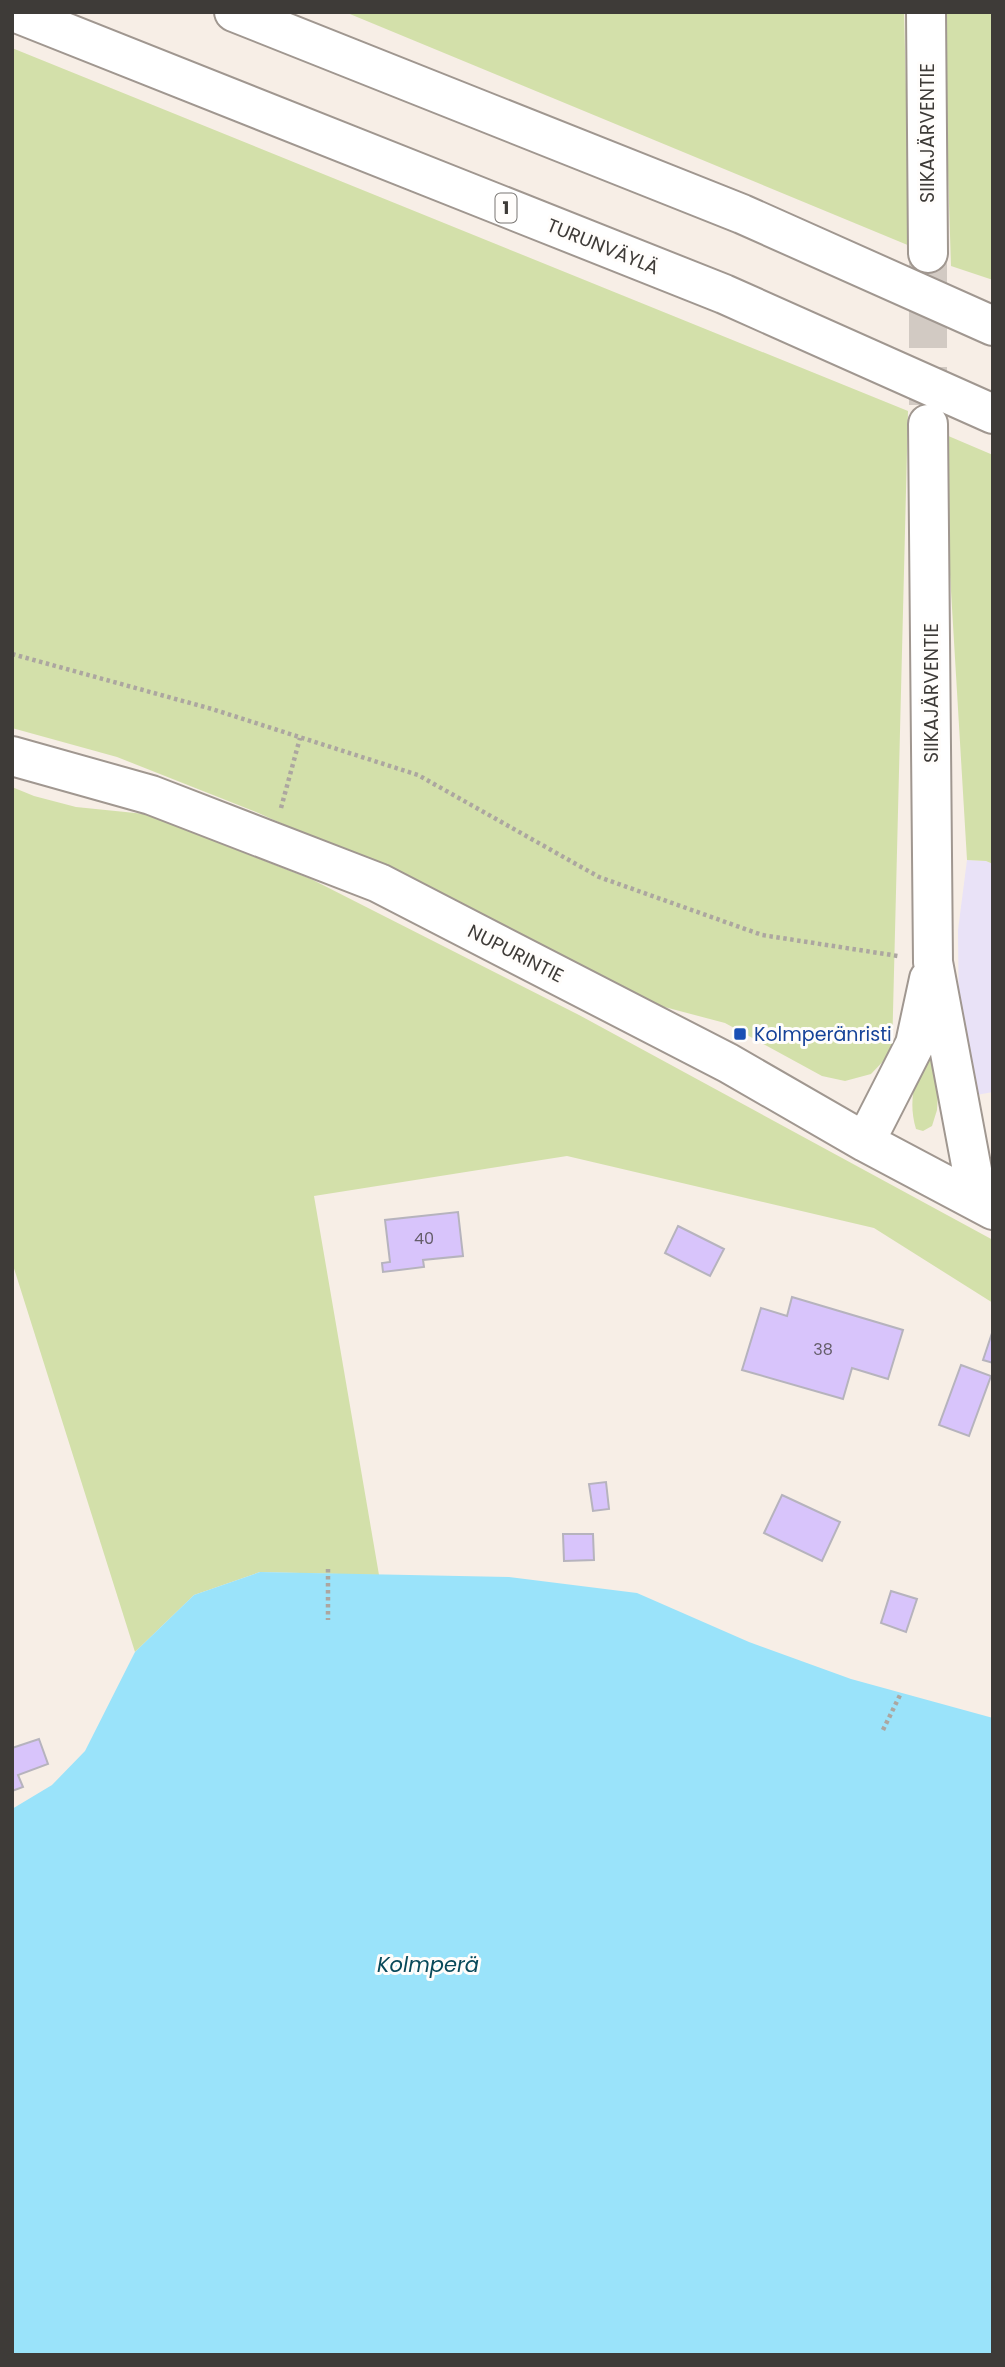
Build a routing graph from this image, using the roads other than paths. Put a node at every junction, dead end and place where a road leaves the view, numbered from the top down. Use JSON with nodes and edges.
{"nodes":[{"id":1,"x":14,"y":12,"type":"edge"},
{"id":2,"x":234,"y":12,"type":"edge"},
{"id":3,"x":926,"y":12,"type":"edge"},
{"id":4,"x":928,"y":253,"type":"tunnel mouth"},
{"id":5,"x":993,"y":326,"type":"edge"},
{"id":6,"x":993,"y":414,"type":"edge"},
{"id":7,"x":928,"y":424,"type":"tunnel mouth"},
{"id":8,"x":12,"y":755,"type":"edge"},
{"id":9,"x":933,"y":962,"type":"junction"},
{"id":10,"x":865,"y":1142,"type":"junction"},
{"id":11,"x":986,"y":1206,"type":"edge"}],
"edges":[{"from":1,"to":6,"type":"main road","name":"TURUNVÄYLÄ","number":"1"},
{"from":2,"to":5,"type":"main road"},
{"from":3,"to":4,"type":"main road","name":"SIIKAJÄRVENTIE"},
{"from":7,"to":9,"type":"main road","name":"SIIKAJÄRVENTIE"},
{"from":8,"to":10,"type":"main road","name":"NUPURINTIE"},
{"from":9,"to":10,"type":"main road"},
{"from":9,"to":11,"type":"main road"},
{"from":10,"to":11,"type":"main road","name":"NUPURINTIE"}]}
